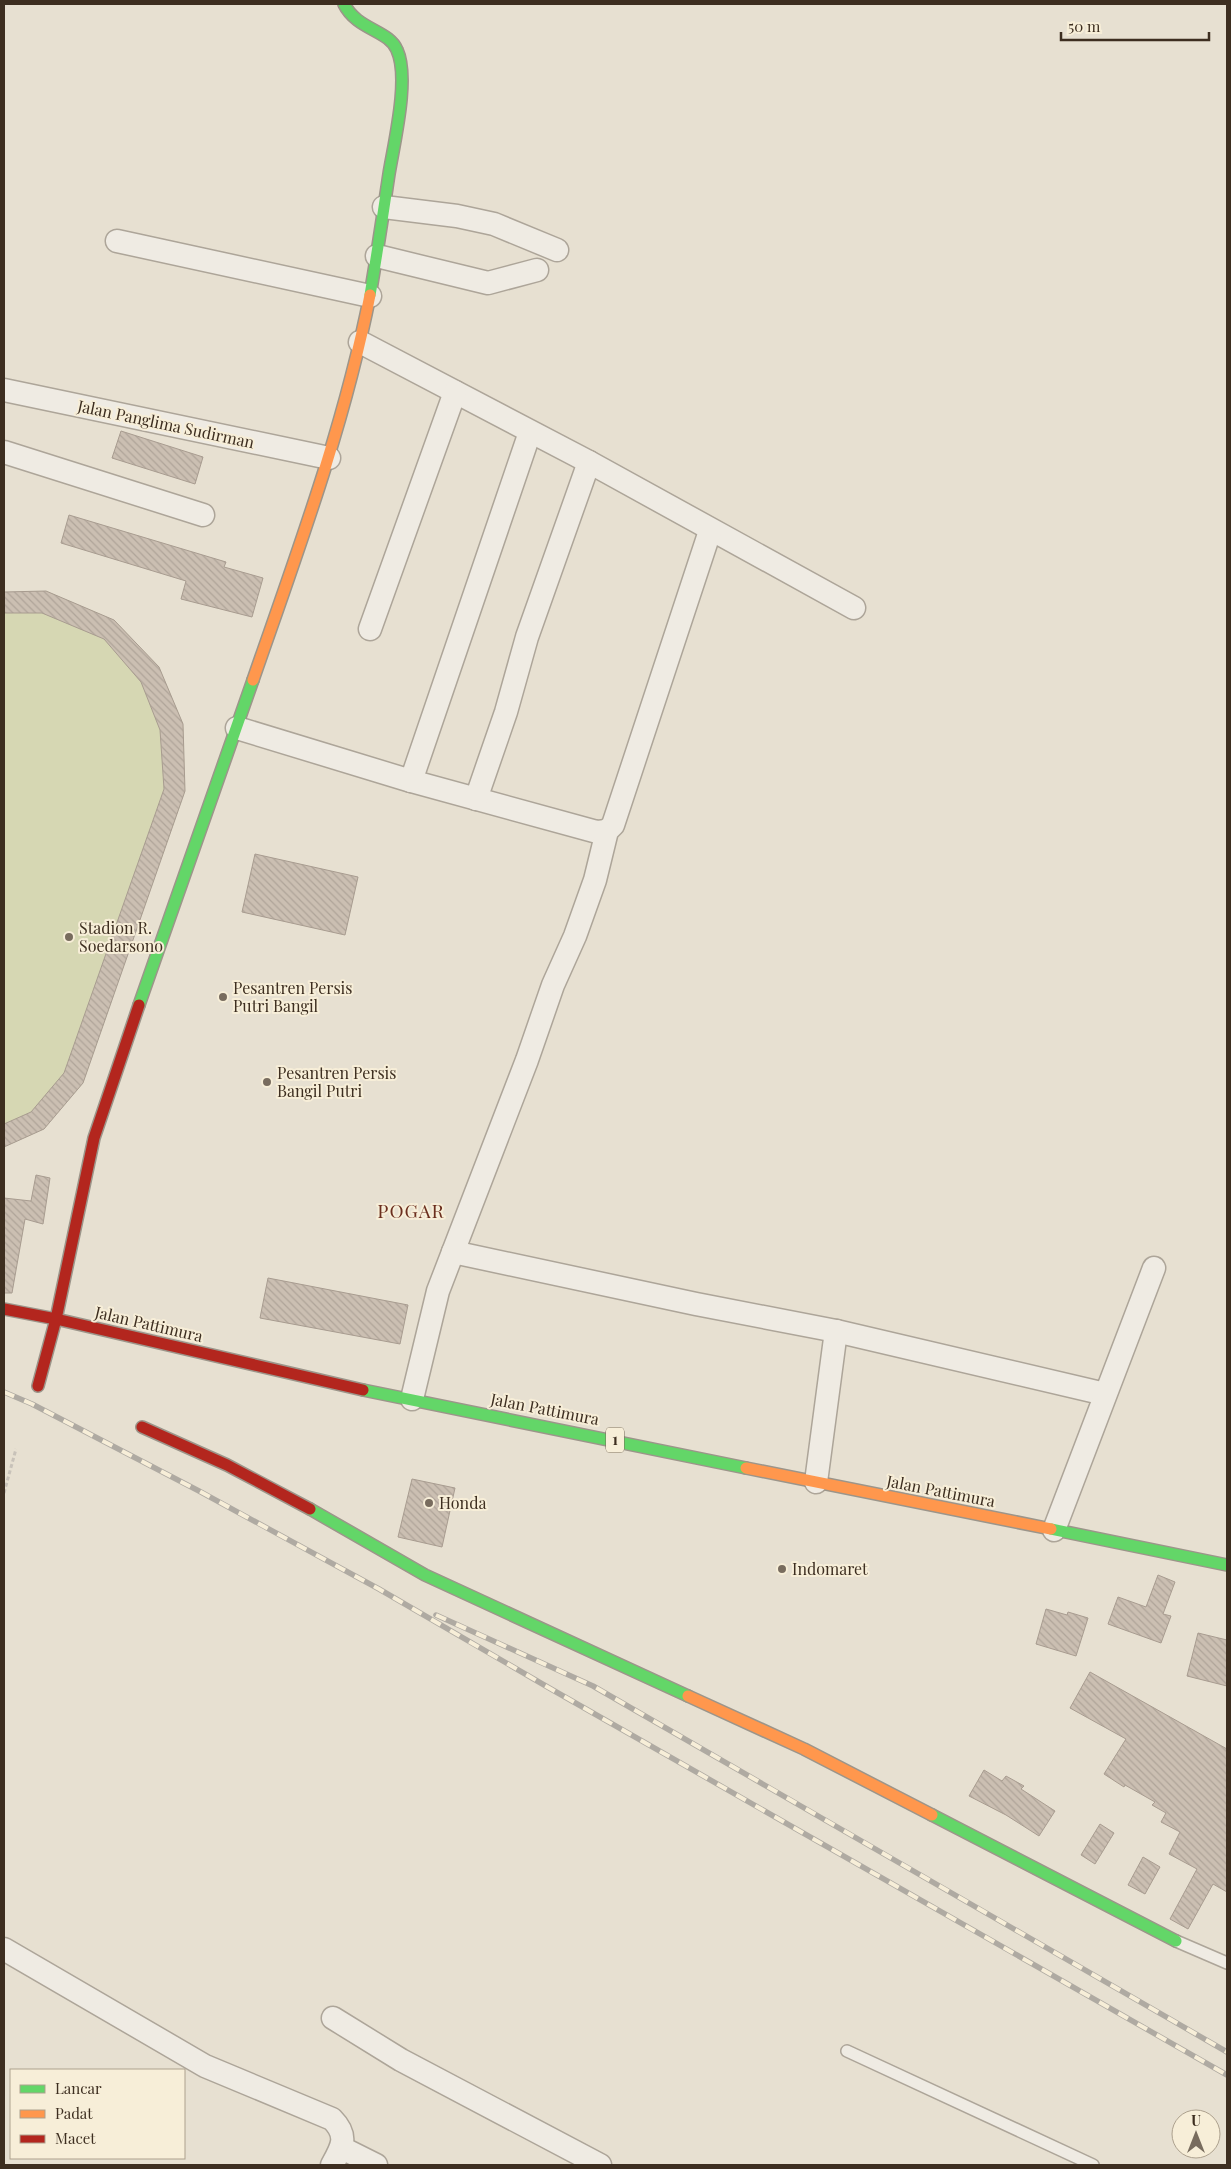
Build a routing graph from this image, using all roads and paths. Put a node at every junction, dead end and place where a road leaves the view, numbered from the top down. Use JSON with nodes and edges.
{"nodes":[{"id":1,"x":344,"y":4,"type":"edge"},
{"id":2,"x":384,"y":207,"type":"junction"},
{"id":3,"x":117,"y":241,"type":"dead end"},
{"id":4,"x":557,"y":250,"type":"dead end"},
{"id":5,"x":377,"y":256,"type":"junction"},
{"id":6,"x":537,"y":270,"type":"dead end"},
{"id":7,"x":370,"y":296,"type":"junction"},
{"id":8,"x":360,"y":342,"type":"junction"},
{"id":9,"x":4,"y":390,"type":"edge"},
{"id":10,"x":455,"y":392,"type":"junction"},
{"id":11,"x":530,"y":432,"type":"junction"},
{"id":12,"x":4,"y":452,"type":"edge"},
{"id":13,"x":329,"y":458,"type":"junction"},
{"id":14,"x":589,"y":462,"type":"junction"},
{"id":15,"x":203,"y":515,"type":"dead end"},
{"id":16,"x":710,"y":531,"type":"junction"},
{"id":17,"x":854,"y":608,"type":"dead end"},
{"id":18,"x":370,"y":629,"type":"dead end"},
{"id":19,"x":237,"y":728,"type":"junction"},
{"id":20,"x":411,"y":781,"type":"junction"},
{"id":21,"x":476,"y":799,"type":"junction"},
{"id":22,"x":608,"y":832,"type":"junction"},
{"id":23,"x":453,"y":1252,"type":"junction"},
{"id":24,"x":1154,"y":1268,"type":"dead end"},
{"id":25,"x":4,"y":1309,"type":"edge"},
{"id":26,"x":56,"y":1319,"type":"junction"},
{"id":27,"x":836,"y":1331,"type":"junction"},
{"id":28,"x":38,"y":1386,"type":"dead end"},
{"id":29,"x":1105,"y":1394,"type":"junction"},
{"id":30,"x":412,"y":1400,"type":"junction"},
{"id":31,"x":142,"y":1427,"type":"dead end"},
{"id":32,"x":16,"y":1449,"type":"dead end"},
{"id":33,"x":816,"y":1482,"type":"junction"},
{"id":34,"x":4,"y":1493,"type":"edge"},
{"id":35,"x":1054,"y":1530,"type":"junction"},
{"id":36,"x":1227,"y":1565,"type":"edge"},
{"id":37,"x":1176,"y":1941,"type":"joint"},
{"id":38,"x":4,"y":1949,"type":"edge"},
{"id":39,"x":1227,"y":1963,"type":"edge"},
{"id":40,"x":333,"y":2018,"type":"dead end"},
{"id":41,"x":847,"y":2051,"type":"dead end"},
{"id":42,"x":337,"y":2156,"type":"edge"},
{"id":43,"x":376,"y":2165,"type":"edge"},
{"id":44,"x":600,"y":2165,"type":"edge"},
{"id":45,"x":1093,"y":2165,"type":"edge"}],
"edges":[{"from":1,"to":2,"type":"main road"},
{"from":2,"to":4,"type":"street"},
{"from":2,"to":5,"type":"main road"},
{"from":3,"to":7,"type":"street"},
{"from":5,"to":6,"type":"street"},
{"from":5,"to":7,"type":"main road"},
{"from":7,"to":8,"type":"main road"},
{"from":8,"to":10,"type":"street"},
{"from":8,"to":13,"type":"main road"},
{"from":9,"to":13,"type":"street","name":"Jalan Panglima Sudirman"},
{"from":10,"to":11,"type":"street"},
{"from":10,"to":18,"type":"street"},
{"from":11,"to":14,"type":"street"},
{"from":11,"to":20,"type":"street"},
{"from":12,"to":15,"type":"street"},
{"from":13,"to":19,"type":"main road"},
{"from":14,"to":16,"type":"street"},
{"from":14,"to":21,"type":"street"},
{"from":16,"to":17,"type":"street"},
{"from":16,"to":22,"type":"street"},
{"from":19,"to":20,"type":"street"},
{"from":19,"to":26,"type":"main road"},
{"from":20,"to":21,"type":"street"},
{"from":21,"to":22,"type":"street"},
{"from":22,"to":23,"type":"street"},
{"from":23,"to":27,"type":"street"},
{"from":23,"to":30,"type":"street"},
{"from":24,"to":29,"type":"street"},
{"from":25,"to":26,"type":"main road","name":"Jalan Pattimura","number":"1"},
{"from":26,"to":28,"type":"main road"},
{"from":26,"to":30,"type":"main road","name":"Jalan Pattimura","number":"1"},
{"from":27,"to":29,"type":"street"},
{"from":27,"to":33,"type":"street"},
{"from":29,"to":35,"type":"street"},
{"from":30,"to":33,"type":"main road","name":"Jalan Pattimura","number":"1"},
{"from":31,"to":37,"type":"main road"},
{"from":32,"to":34,"type":"path"},
{"from":33,"to":35,"type":"main road","name":"Jalan Pattimura","number":"1"},
{"from":35,"to":36,"type":"main road","name":"Jalan Pattimura","number":"1"},
{"from":37,"to":39,"type":"lane"},
{"from":38,"to":42,"type":"street"},
{"from":40,"to":44,"type":"street"},
{"from":41,"to":45,"type":"lane"},
{"from":42,"to":43,"type":"street"}]}
